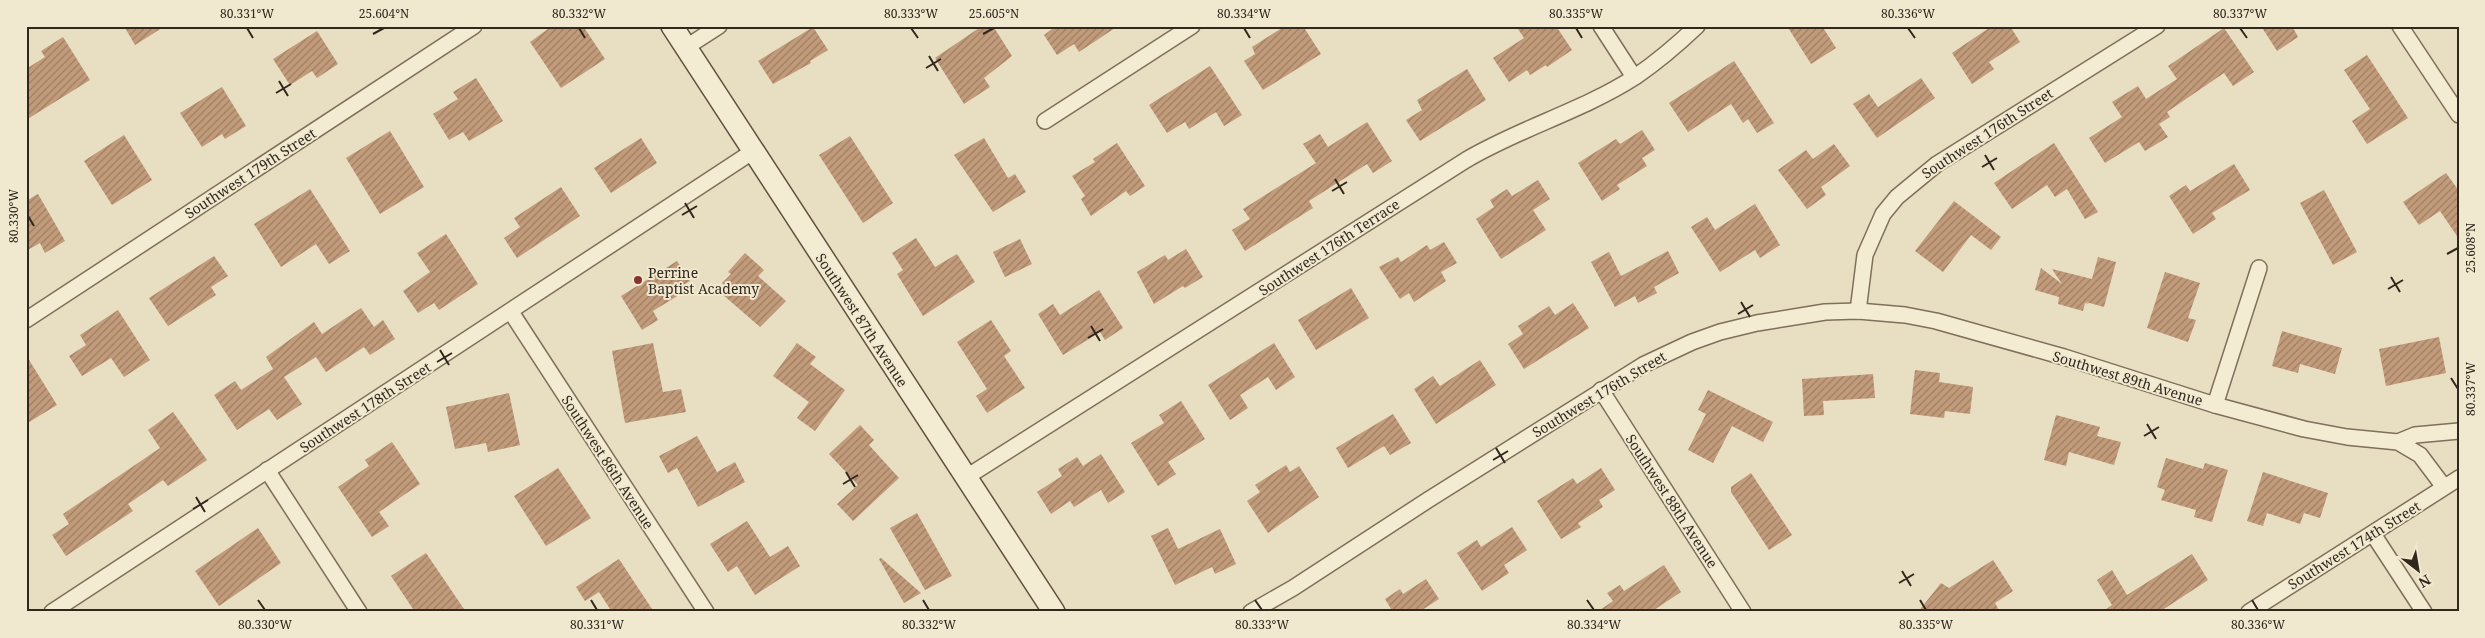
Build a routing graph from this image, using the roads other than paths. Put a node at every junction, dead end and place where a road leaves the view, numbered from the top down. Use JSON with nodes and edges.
{"nodes":[{"id":1,"x":474,"y":26,"type":"edge"},
{"id":2,"x":672,"y":26,"type":"edge"},
{"id":3,"x":719,"y":26,"type":"edge"},
{"id":4,"x":1192,"y":26,"type":"edge"},
{"id":5,"x":1601,"y":26,"type":"edge"},
{"id":6,"x":1697,"y":26,"type":"edge"},
{"id":7,"x":2157,"y":26,"type":"edge"},
{"id":8,"x":2400,"y":26,"type":"edge"},
{"id":9,"x":686,"y":48,"type":"junction"},
{"id":10,"x":1634,"y":77,"type":"junction"},
{"id":11,"x":2459,"y":115,"type":"edge"},
{"id":12,"x":1045,"y":121,"type":"dead end"},
{"id":13,"x":752,"y":152,"type":"junction"},
{"id":14,"x":2258,"y":268,"type":"dead end"},
{"id":15,"x":1858,"y":311,"type":"junction"},
{"id":16,"x":510,"y":312,"type":"junction"},
{"id":17,"x":26,"y":320,"type":"edge"},
{"id":18,"x":1601,"y":390,"type":"junction"},
{"id":19,"x":2215,"y":405,"type":"junction"},
{"id":20,"x":2459,"y":431,"type":"edge"},
{"id":21,"x":2398,"y":442,"type":"junction"},
{"id":22,"x":267,"y":470,"type":"junction"},
{"id":23,"x":965,"y":478,"type":"junction"},
{"id":24,"x":2459,"y":478,"type":"edge"},
{"id":25,"x":2444,"y":487,"type":"junction"},
{"id":26,"x":2373,"y":534,"type":"junction"},
{"id":27,"x":52,"y":612,"type":"edge"},
{"id":28,"x":359,"y":612,"type":"edge"},
{"id":29,"x":706,"y":612,"type":"edge"},
{"id":30,"x":1054,"y":612,"type":"edge"},
{"id":31,"x":1251,"y":612,"type":"edge"},
{"id":32,"x":1743,"y":612,"type":"edge"},
{"id":33,"x":2249,"y":612,"type":"edge"},
{"id":34,"x":2424,"y":612,"type":"edge"}],
"edges":[{"from":1,"to":17,"type":"street","name":"Southwest 179th Street"},
{"from":2,"to":9,"type":"street","name":"Southwest 87th Avenue"},
{"from":3,"to":9,"type":"street"},
{"from":4,"to":12,"type":"street"},
{"from":5,"to":10,"type":"street"},
{"from":6,"to":10,"type":"street","name":"Southwest 176th Terrace"},
{"from":7,"to":15,"type":"street","name":"Southwest 176th Street"},
{"from":8,"to":11,"type":"street"},
{"from":9,"to":13,"type":"street","name":"Southwest 87th Avenue"},
{"from":10,"to":23,"type":"street","name":"Southwest 176th Terrace"},
{"from":13,"to":16,"type":"street","name":"Southwest 178th Street"},
{"from":13,"to":23,"type":"street","name":"Southwest 87th Avenue"},
{"from":14,"to":19,"type":"street"},
{"from":15,"to":18,"type":"street","name":"Southwest 176th Street"},
{"from":15,"to":19,"type":"street","name":"Southwest 89th Avenue"},
{"from":16,"to":22,"type":"street","name":"Southwest 178th Street"},
{"from":16,"to":29,"type":"street","name":"Southwest 86th Avenue"},
{"from":18,"to":31,"type":"street","name":"Southwest 176th Street"},
{"from":18,"to":32,"type":"street","name":"Southwest 88th Avenue"},
{"from":19,"to":21,"type":"street","name":"Southwest 89th Avenue"},
{"from":20,"to":21,"type":"street","name":"Southwest 89th Avenue"},
{"from":21,"to":25,"type":"street","name":"Southwest 89th Avenue"},
{"from":22,"to":27,"type":"street","name":"Southwest 178th Street"},
{"from":22,"to":28,"type":"street"},
{"from":23,"to":30,"type":"street","name":"Southwest 87th Avenue"},
{"from":24,"to":25,"type":"street","name":"Southwest 174th Street"},
{"from":25,"to":26,"type":"street","name":"Southwest 174th Street"},
{"from":26,"to":33,"type":"street","name":"Southwest 174th Street"},
{"from":26,"to":34,"type":"street"}]}
